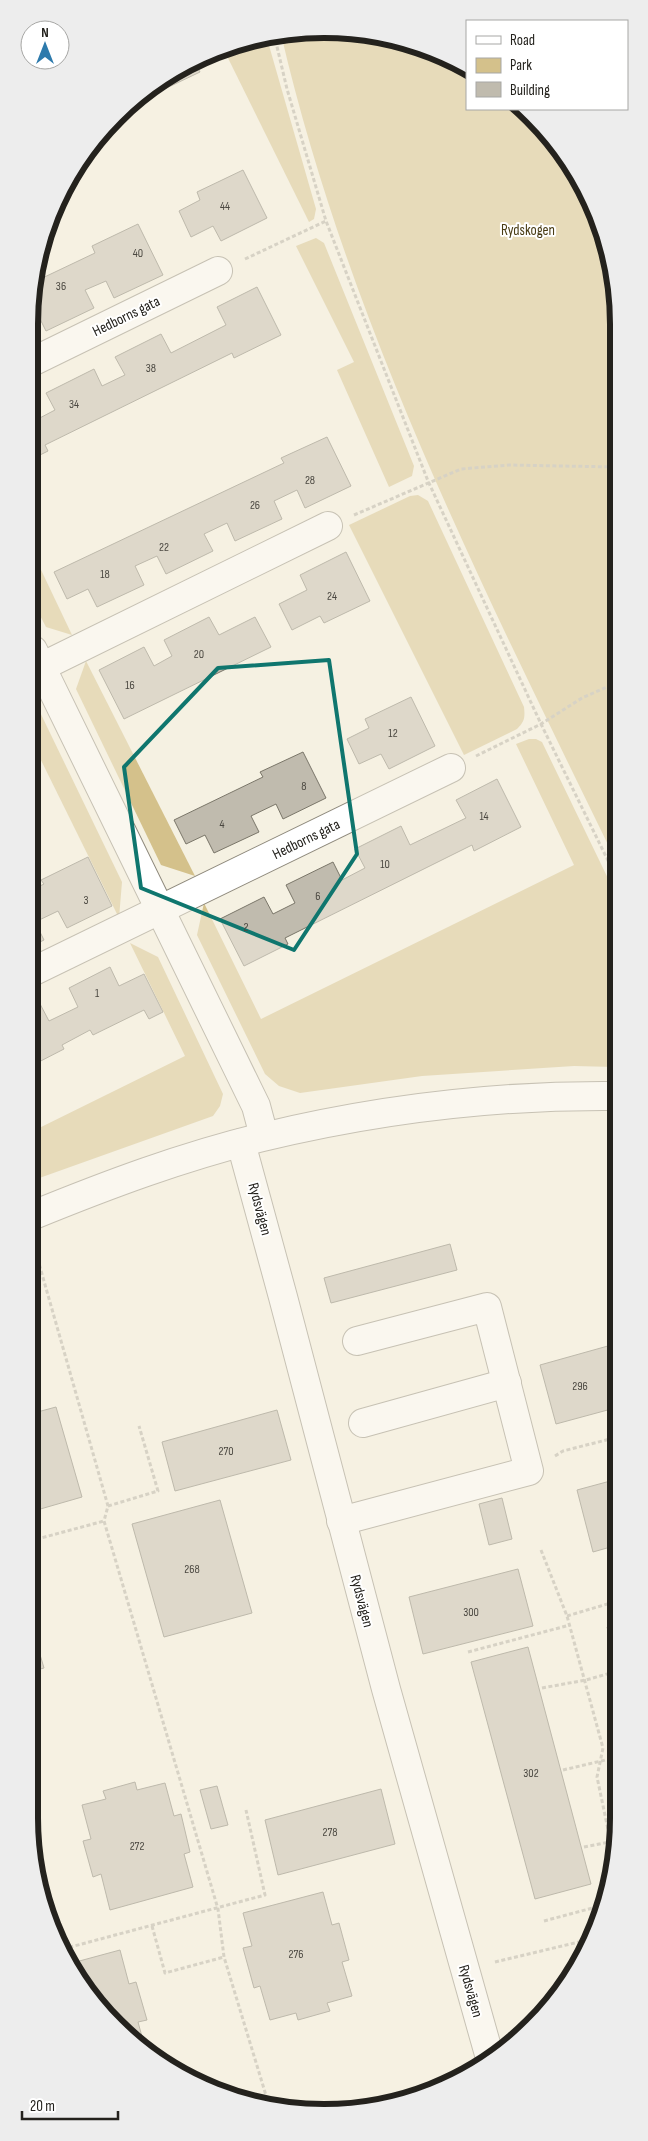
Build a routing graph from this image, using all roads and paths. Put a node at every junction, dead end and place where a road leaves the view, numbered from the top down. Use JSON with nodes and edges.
{"nodes":[{"id":1,"x":276,"y":42,"type":"edge"},
{"id":2,"x":326,"y":221,"type":"junction"},
{"id":3,"x":218,"y":271,"type":"joint"},
{"id":4,"x":37,"y":360,"type":"edge"},
{"id":5,"x":610,"y":467,"type":"edge"},
{"id":6,"x":428,"y":481,"type":"junction"},
{"id":7,"x":328,"y":526,"type":"joint"},
{"id":8,"x":37,"y":662,"type":"edge"},
{"id":9,"x":37,"y":664,"type":"edge"},
{"id":10,"x":610,"y":686,"type":"edge"},
{"id":11,"x":541,"y":724,"type":"junction"},
{"id":12,"x":451,"y":768,"type":"joint"},
{"id":13,"x":610,"y":856,"type":"edge"},
{"id":14,"x":607,"y":859,"type":"junction"},
{"id":15,"x":610,"y":865,"type":"edge"},
{"id":16,"x":161,"y":910,"type":"junction"},
{"id":17,"x":37,"y":970,"type":"edge"},
{"id":18,"x":610,"y":1096,"type":"edge"},
{"id":19,"x":252,"y":1140,"type":"junction"},
{"id":20,"x":37,"y":1214,"type":"edge"},
{"id":21,"x":43,"y":1242,"type":"dead end"},
{"id":22,"x":37,"y":1245,"type":"edge"},
{"id":23,"x":37,"y":1261,"type":"edge"},
{"id":24,"x":357,"y":1341,"type":"dead end"},
{"id":25,"x":508,"y":1384,"type":"junction"},
{"id":26,"x":363,"y":1423,"type":"dead end"},
{"id":27,"x":139,"y":1426,"type":"dead end"},
{"id":28,"x":610,"y":1439,"type":"edge"},
{"id":29,"x":529,"y":1471,"type":"junction"},
{"id":30,"x":108,"y":1506,"type":"junction"},
{"id":31,"x":104,"y":1521,"type":"junction"},
{"id":32,"x":340,"y":1521,"type":"junction"},
{"id":33,"x":37,"y":1539,"type":"edge"},
{"id":34,"x":541,"y":1550,"type":"dead end"},
{"id":35,"x":610,"y":1603,"type":"edge"},
{"id":36,"x":567,"y":1616,"type":"junction"},
{"id":37,"x":570,"y":1625,"type":"junction"},
{"id":38,"x":468,"y":1652,"type":"dead end"},
{"id":39,"x":610,"y":1673,"type":"edge"},
{"id":40,"x":586,"y":1680,"type":"junction"},
{"id":41,"x":542,"y":1688,"type":"dead end"},
{"id":42,"x":610,"y":1759,"type":"edge"},
{"id":43,"x":600,"y":1762,"type":"junction"},
{"id":44,"x":563,"y":1770,"type":"dead end"},
{"id":45,"x":246,"y":1810,"type":"dead end"},
{"id":46,"x":609,"y":1842,"type":"joint"},
{"id":47,"x":584,"y":1847,"type":"dead end"},
{"id":48,"x":596,"y":1907,"type":"edge"},
{"id":49,"x":218,"y":1909,"type":"junction"},
{"id":50,"x":544,"y":1921,"type":"dead end"},
{"id":51,"x":152,"y":1926,"type":"junction"},
{"id":52,"x":582,"y":1941,"type":"edge"},
{"id":53,"x":69,"y":1947,"type":"edge"},
{"id":54,"x":224,"y":1957,"type":"junction"},
{"id":55,"x":465,"y":1970,"type":"junction"},
{"id":56,"x":488,"y":2051,"type":"edge"},
{"id":57,"x":267,"y":2098,"type":"edge"}],
"edges":[{"from":1,"to":2,"type":"path"},
{"from":2,"to":3,"type":"path"},
{"from":2,"to":6,"type":"path"},
{"from":3,"to":4,"type":"street","name":"Hedborns gata"},
{"from":5,"to":6,"type":"path"},
{"from":6,"to":7,"type":"path"},
{"from":6,"to":11,"type":"path"},
{"from":7,"to":8,"type":"street"},
{"from":9,"to":16,"type":"street"},
{"from":10,"to":11,"type":"path"},
{"from":11,"to":12,"type":"path"},
{"from":11,"to":14,"type":"path"},
{"from":12,"to":16,"type":"street","name":"Hedborns gata"},
{"from":13,"to":14,"type":"path"},
{"from":14,"to":15,"type":"path"},
{"from":16,"to":17,"type":"street","name":"Hedborns gata"},
{"from":16,"to":19,"type":"street"},
{"from":18,"to":19,"type":"street"},
{"from":19,"to":20,"type":"street"},
{"from":19,"to":32,"type":"street","name":"Rydsvägen"},
{"from":21,"to":22,"type":"path"},
{"from":23,"to":30,"type":"path"},
{"from":24,"to":25,"type":"street"},
{"from":25,"to":26,"type":"street"},
{"from":25,"to":29,"type":"street"},
{"from":27,"to":30,"type":"path"},
{"from":28,"to":29,"type":"path"},
{"from":29,"to":32,"type":"street"},
{"from":30,"to":31,"type":"path"},
{"from":31,"to":33,"type":"path"},
{"from":31,"to":49,"type":"path"},
{"from":32,"to":55,"type":"street","name":"Rydsvägen"},
{"from":34,"to":36,"type":"path"},
{"from":35,"to":36,"type":"path"},
{"from":36,"to":37,"type":"path"},
{"from":37,"to":38,"type":"path"},
{"from":37,"to":40,"type":"path"},
{"from":39,"to":40,"type":"path"},
{"from":40,"to":41,"type":"path"},
{"from":40,"to":43,"type":"path"},
{"from":42,"to":43,"type":"path"},
{"from":43,"to":44,"type":"path"},
{"from":43,"to":46,"type":"path"},
{"from":45,"to":49,"type":"path"},
{"from":46,"to":47,"type":"path"},
{"from":48,"to":50,"type":"path"},
{"from":49,"to":51,"type":"path"},
{"from":49,"to":54,"type":"path"},
{"from":51,"to":53,"type":"path"},
{"from":51,"to":54,"type":"path"},
{"from":52,"to":55,"type":"path"},
{"from":54,"to":57,"type":"path"},
{"from":55,"to":56,"type":"street","name":"Rydsvägen"}]}
